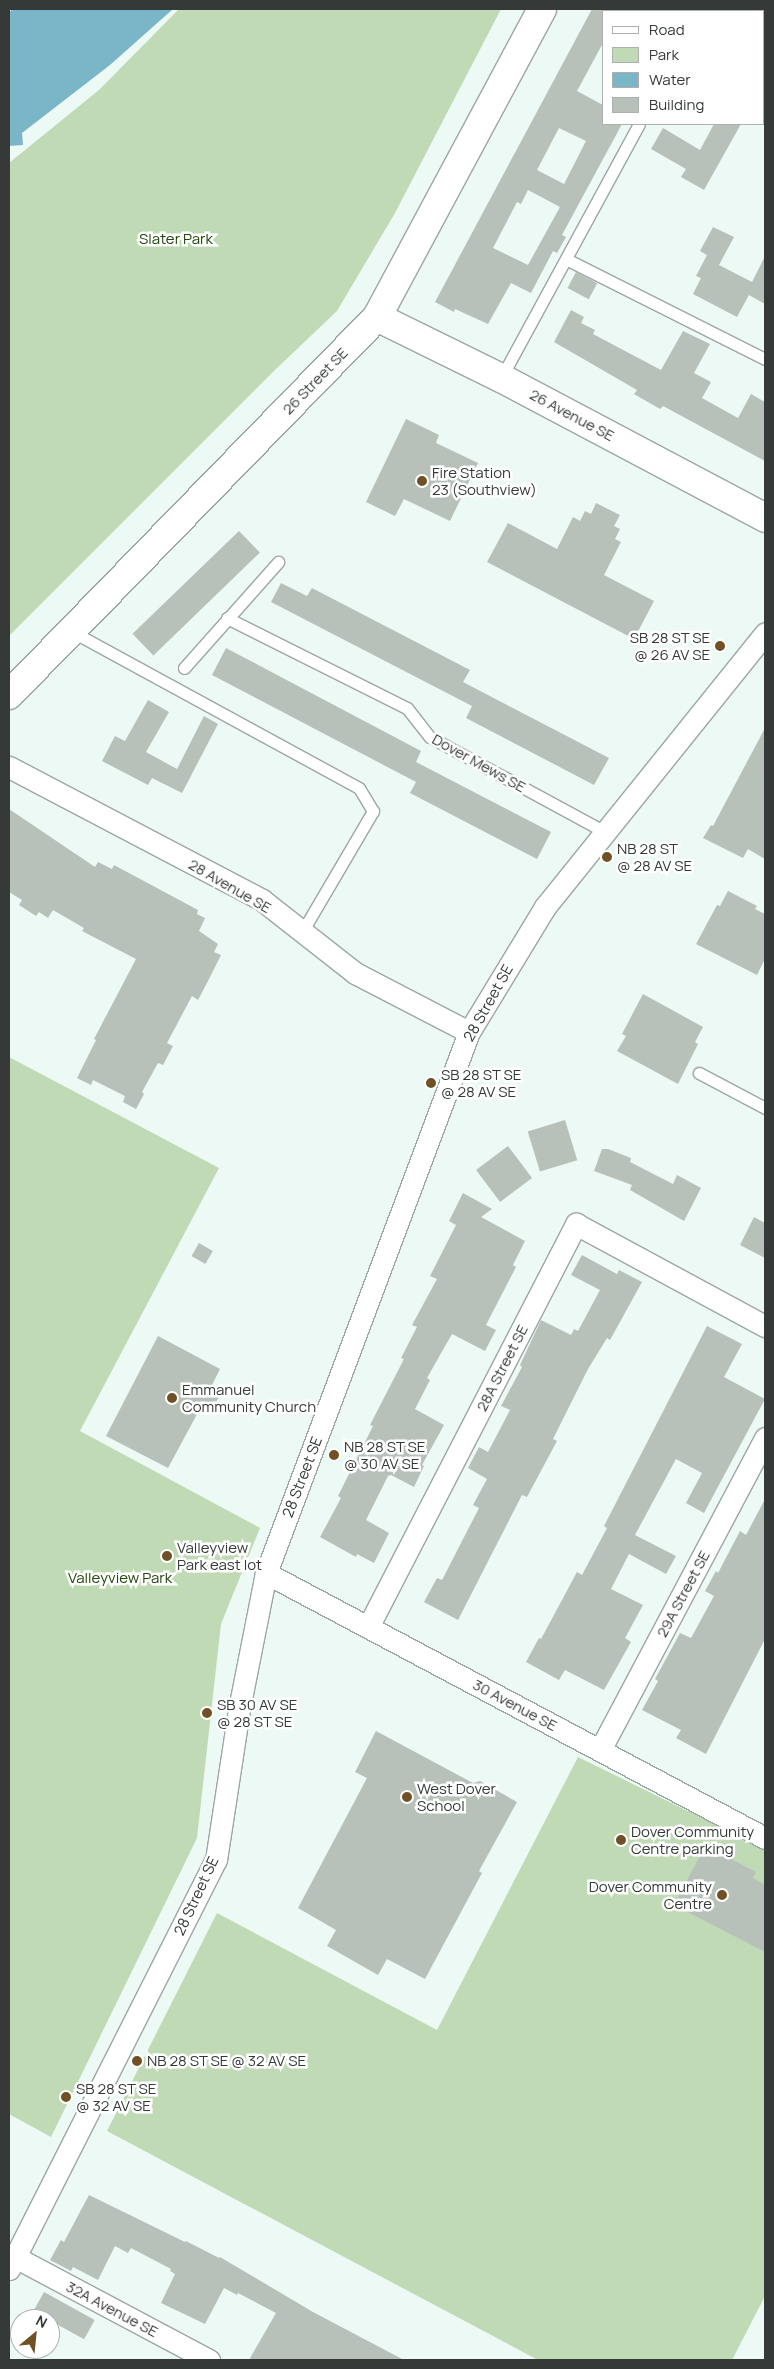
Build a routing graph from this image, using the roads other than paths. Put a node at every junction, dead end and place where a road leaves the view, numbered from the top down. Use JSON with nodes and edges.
{"nodes":[{"id":1,"x":542,"y":9,"type":"edge"},
{"id":2,"x":638,"y":125,"type":"edge"},
{"id":3,"x":566,"y":259,"type":"junction"},
{"id":4,"x":377,"y":316,"type":"junction"},
{"id":5,"x":765,"y":359,"type":"edge"},
{"id":6,"x":502,"y":378,"type":"junction"},
{"id":7,"x":765,"y":518,"type":"edge"},
{"id":8,"x":278,"y":562,"type":"dead end"},
{"id":9,"x":227,"y":618,"type":"junction"},
{"id":10,"x":71,"y":631,"type":"junction"},
{"id":11,"x":765,"y":633,"type":"edge"},
{"id":12,"x":184,"y":668,"type":"dead end"},
{"id":13,"x":9,"y":695,"type":"edge"},
{"id":14,"x":9,"y":767,"type":"edge"},
{"id":15,"x":605,"y":832,"type":"junction"},
{"id":16,"x":302,"y":932,"type":"junction"},
{"id":17,"x":469,"y":1032,"type":"junction"},
{"id":18,"x":699,"y":1073,"type":"dead end"},
{"id":19,"x":765,"y":1108,"type":"edge"},
{"id":20,"x":765,"y":1326,"type":"edge"},
{"id":21,"x":765,"y":1438,"type":"edge"},
{"id":22,"x":266,"y":1573,"type":"junction"},
{"id":23,"x":368,"y":1627,"type":"junction"},
{"id":24,"x":600,"y":1750,"type":"junction"},
{"id":25,"x":765,"y":1838,"type":"edge"},
{"id":26,"x":12,"y":2263,"type":"edge"},
{"id":27,"x":209,"y":2360,"type":"edge"}],
"edges":[{"from":1,"to":4,"type":"street","name":"26 Street SE"},
{"from":2,"to":3,"type":"lane"},
{"from":3,"to":5,"type":"lane"},
{"from":3,"to":6,"type":"lane"},
{"from":4,"to":6,"type":"street","name":"26 Avenue SE"},
{"from":4,"to":10,"type":"street","name":"26 Street SE"},
{"from":6,"to":7,"type":"street","name":"26 Avenue SE"},
{"from":8,"to":9,"type":"lane"},
{"from":9,"to":12,"type":"lane"},
{"from":9,"to":15,"type":"lane","name":"Dover Mews SE"},
{"from":10,"to":13,"type":"street","name":"26 Street SE"},
{"from":10,"to":16,"type":"lane"},
{"from":11,"to":15,"type":"street","name":"28 Street SE"},
{"from":14,"to":16,"type":"street","name":"28 Avenue SE"},
{"from":15,"to":17,"type":"street","name":"28 Street SE"},
{"from":16,"to":17,"type":"street","name":"28 Avenue SE"},
{"from":17,"to":22,"type":"street","name":"28 Street SE"},
{"from":18,"to":19,"type":"lane"},
{"from":20,"to":23,"type":"street","name":"28A Street SE"},
{"from":21,"to":24,"type":"street","name":"29A Street SE"},
{"from":22,"to":23,"type":"street","name":"30 Avenue SE"},
{"from":22,"to":26,"type":"street","name":"28 Street SE"},
{"from":23,"to":24,"type":"street","name":"30 Avenue SE"},
{"from":24,"to":25,"type":"street","name":"30 Avenue SE"},
{"from":26,"to":27,"type":"street","name":"32A Avenue SE"}]}
